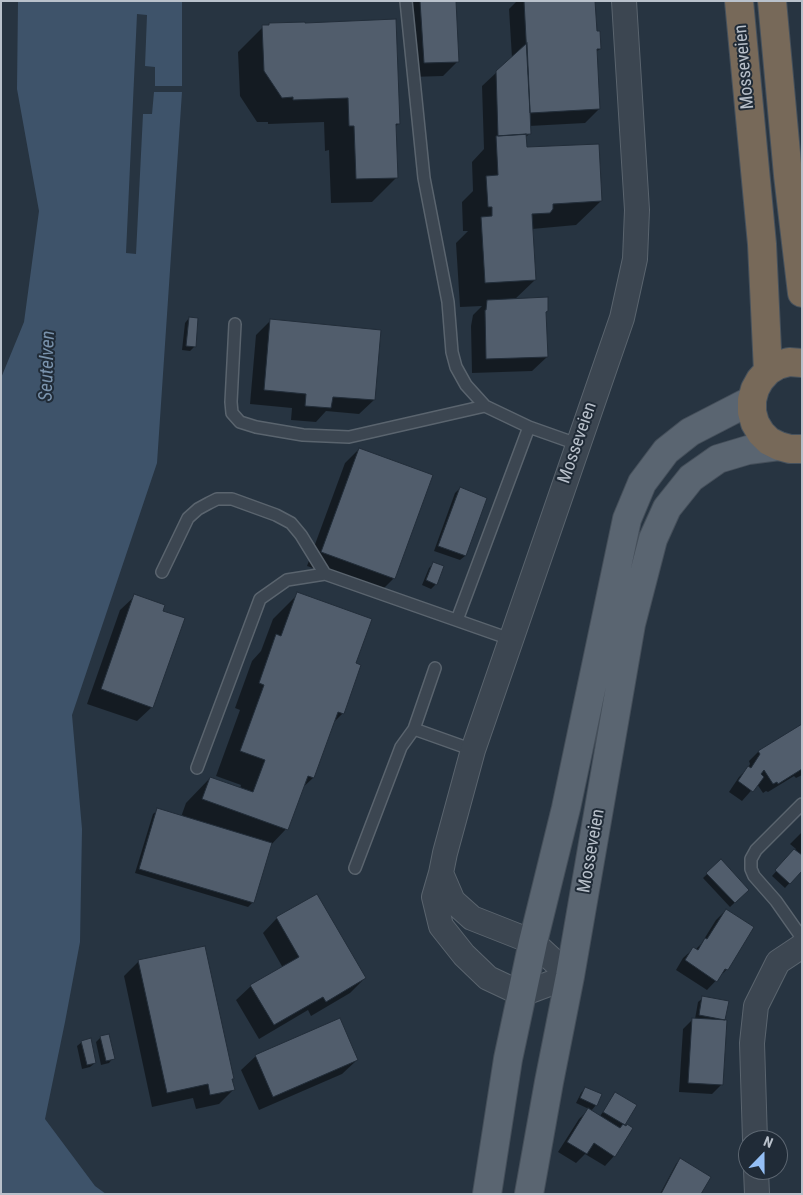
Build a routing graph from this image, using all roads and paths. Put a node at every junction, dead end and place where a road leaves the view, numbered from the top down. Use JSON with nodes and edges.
{"nodes":[{"id":1,"x":406,"y":1,"type":"edge"},
{"id":2,"x":624,"y":1,"type":"edge"},
{"id":3,"x":739,"y":1,"type":"edge"},
{"id":4,"x":772,"y":1,"type":"edge"},
{"id":5,"x":802,"y":293,"type":"edge"},
{"id":6,"x":235,"y":324,"type":"dead end"},
{"id":7,"x":802,"y":363,"type":"edge"},
{"id":8,"x":768,"y":371,"type":"junction"},
{"id":9,"x":752,"y":400,"type":"junction"},
{"id":10,"x":484,"y":406,"type":"junction"},
{"id":11,"x":529,"y":426,"type":"junction"},
{"id":12,"x":577,"y":444,"type":"junction"},
{"id":13,"x":793,"y":452,"type":"edge"},
{"id":14,"x":162,"y":572,"type":"dead end"},
{"id":15,"x":325,"y":574,"type":"junction"},
{"id":16,"x":457,"y":620,"type":"junction"},
{"id":17,"x":510,"y":639,"type":"junction"},
{"id":18,"x":435,"y":668,"type":"dead end"},
{"id":19,"x":414,"y":728,"type":"junction"},
{"id":20,"x":473,"y":750,"type":"junction"},
{"id":21,"x":197,"y":768,"type":"dead end"},
{"id":22,"x":802,"y":804,"type":"edge"},
{"id":23,"x":355,"y":868,"type":"dead end"},
{"id":24,"x":441,"y":873,"type":"junction"},
{"id":25,"x":802,"y":938,"type":"edge"},
{"id":26,"x":533,"y":942,"type":"junction"},
{"id":27,"x":802,"y":946,"type":"edge"},
{"id":28,"x":570,"y":976,"type":"junction"},
{"id":29,"x":522,"y":994,"type":"junction"},
{"id":30,"x":755,"y":1130,"type":"edge"},
{"id":31,"x":756,"y":1180,"type":"edge"},
{"id":32,"x":487,"y":1194,"type":"edge"},
{"id":33,"x":529,"y":1194,"type":"edge"},
{"id":34,"x":757,"y":1194,"type":"edge"}],
"edges":[{"from":1,"to":10,"type":"lane"},
{"from":2,"to":12,"type":"street","name":"Mosseveien"},
{"from":3,"to":8,"type":"highway","name":"Mosseveien"},
{"from":4,"to":5,"type":"highway","name":"Mosseveien"},
{"from":6,"to":10,"type":"lane"},
{"from":7,"to":8,"type":"highway"},
{"from":8,"to":9,"type":"highway"},
{"from":9,"to":13,"type":"highway"},
{"from":9,"to":26,"type":"main road","name":"Mosseveien"},
{"from":10,"to":11,"type":"lane"},
{"from":11,"to":12,"type":"lane"},
{"from":11,"to":16,"type":"lane"},
{"from":12,"to":17,"type":"street","name":"Mosseveien"},
{"from":13,"to":28,"type":"main road","name":"Mosseveien"},
{"from":14,"to":15,"type":"lane"},
{"from":15,"to":16,"type":"lane"},
{"from":15,"to":21,"type":"lane"},
{"from":16,"to":17,"type":"lane"},
{"from":17,"to":20,"type":"street","name":"Mosseveien"},
{"from":18,"to":19,"type":"lane"},
{"from":19,"to":20,"type":"lane"},
{"from":19,"to":23,"type":"lane"},
{"from":20,"to":24,"type":"street","name":"Mosseveien"},
{"from":22,"to":25,"type":"lane"},
{"from":24,"to":26,"type":"street"},
{"from":24,"to":29,"type":"street","name":"Mosseveien"},
{"from":26,"to":28,"type":"street"},
{"from":26,"to":29,"type":"main road","name":"Mosseveien"},
{"from":27,"to":30,"type":"street"},
{"from":28,"to":29,"type":"street"},
{"from":28,"to":33,"type":"main road","name":"Mosseveien"},
{"from":29,"to":32,"type":"main road","name":"Mosseveien"},
{"from":31,"to":34,"type":"street"}]}
